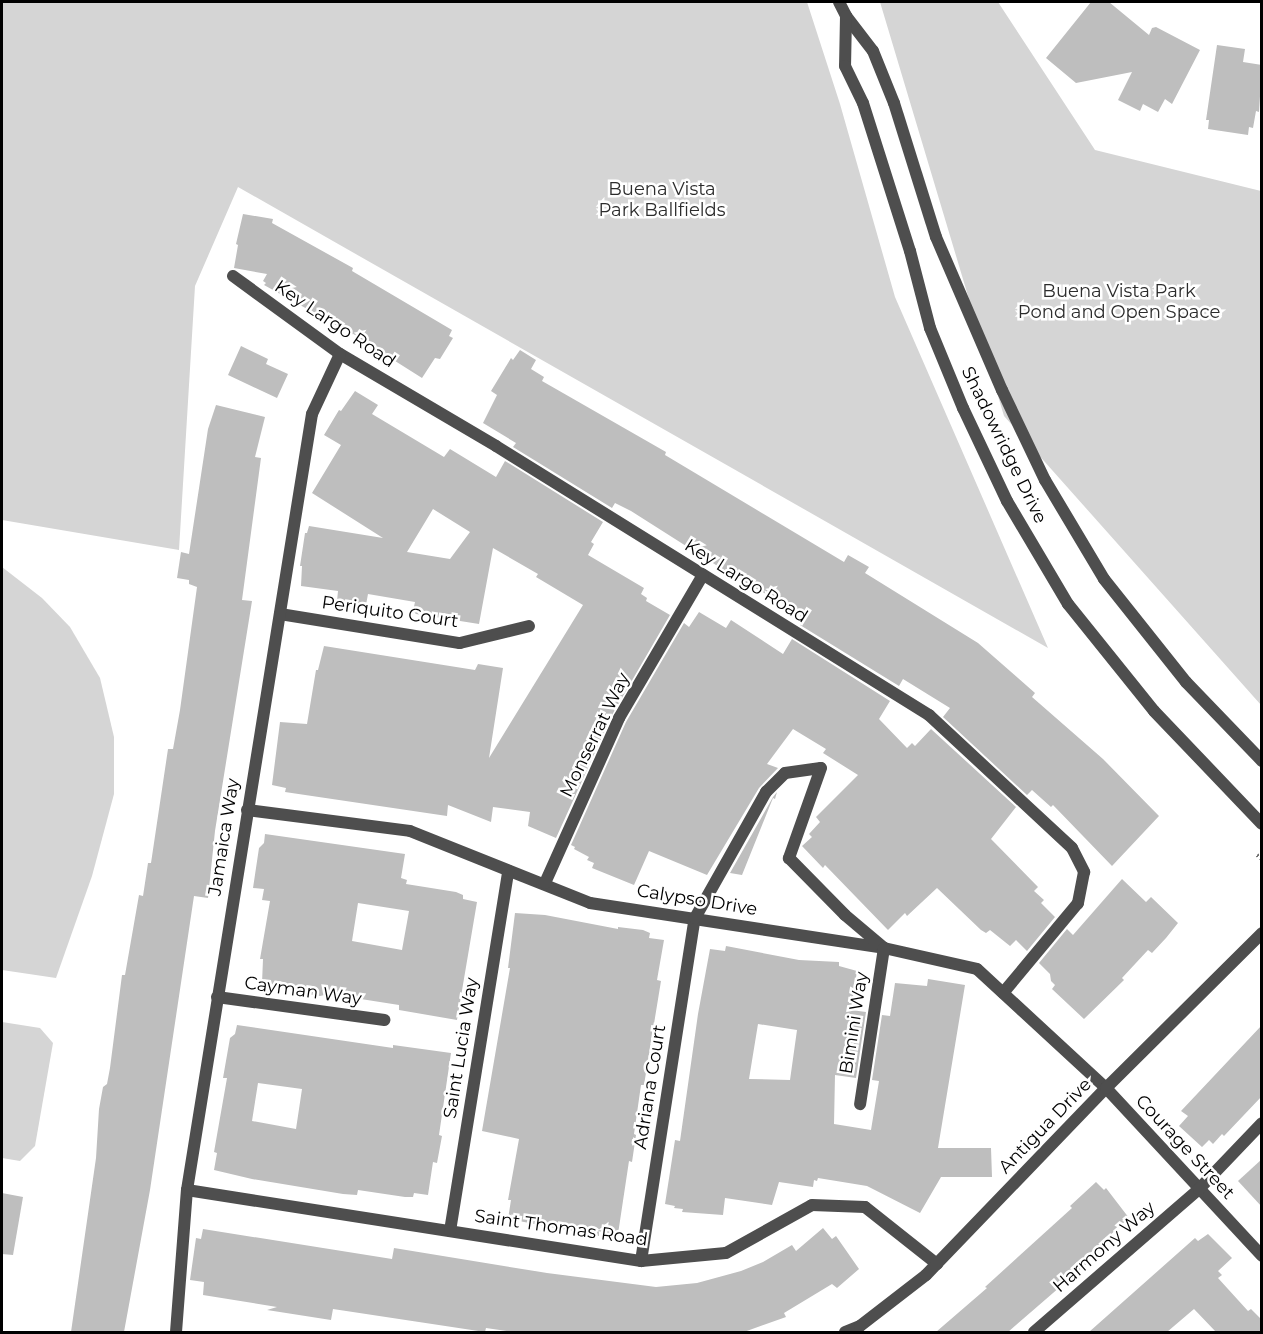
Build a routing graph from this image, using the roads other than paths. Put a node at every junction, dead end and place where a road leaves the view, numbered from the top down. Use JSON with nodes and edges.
{"nodes":[{"id":1,"x":839,"y":2,"type":"edge"},
{"id":2,"x":846,"y":16,"type":"junction"},
{"id":3,"x":233,"y":276,"type":"dead end"},
{"id":4,"x":340,"y":354,"type":"junction"},
{"id":5,"x":703,"y":575,"type":"junction"},
{"id":6,"x":280,"y":614,"type":"junction"},
{"id":7,"x":529,"y":626,"type":"dead end"},
{"id":8,"x":1262,"y":761,"type":"edge"},
{"id":9,"x":247,"y":810,"type":"junction"},
{"id":10,"x":1262,"y":824,"type":"edge"},
{"id":11,"x":507,"y":871,"type":"junction"},
{"id":12,"x":544,"y":883,"type":"junction"},
{"id":13,"x":694,"y":918,"type":"junction"},
{"id":14,"x":1262,"y":933,"type":"edge"},
{"id":15,"x":884,"y":948,"type":"junction"},
{"id":16,"x":1003,"y":993,"type":"junction"},
{"id":17,"x":217,"y":997,"type":"junction"},
{"id":18,"x":384,"y":1020,"type":"dead end"},
{"id":19,"x":1106,"y":1088,"type":"junction"},
{"id":20,"x":860,"y":1104,"type":"dead end"},
{"id":21,"x":1262,"y":1123,"type":"edge"},
{"id":22,"x":1199,"y":1189,"type":"junction"},
{"id":23,"x":187,"y":1190,"type":"junction"},
{"id":24,"x":450,"y":1231,"type":"junction"},
{"id":25,"x":1262,"y":1256,"type":"edge"},
{"id":26,"x":642,"y":1261,"type":"junction"},
{"id":27,"x":937,"y":1264,"type":"junction"},
{"id":28,"x":176,"y":1332,"type":"edge"},
{"id":29,"x":845,"y":1332,"type":"edge"},
{"id":30,"x":1034,"y":1332,"type":"edge"}],
"edges":[{"from":1,"to":2,"type":"street","name":"Shadowridge Drive"},
{"from":2,"to":8,"type":"street","name":"Shadowridge Drive"},
{"from":2,"to":10,"type":"street","name":"Shadowridge Drive"},
{"from":3,"to":4,"type":"street","name":"Key Largo Road"},
{"from":4,"to":5,"type":"street","name":"Key Largo Road"},
{"from":4,"to":6,"type":"street","name":"Jamaica Way"},
{"from":5,"to":12,"type":"street","name":"Monserrat Way"},
{"from":5,"to":16,"type":"street","name":"Key Largo Road"},
{"from":6,"to":7,"type":"street","name":"Periquito Court"},
{"from":6,"to":9,"type":"street","name":"Jamaica Way"},
{"from":9,"to":11,"type":"street","name":"Calypso Drive"},
{"from":9,"to":17,"type":"street","name":"Jamaica Way"},
{"from":11,"to":12,"type":"street","name":"Calypso Drive"},
{"from":11,"to":24,"type":"street","name":"Saint Lucia Way"},
{"from":12,"to":13,"type":"street","name":"Calypso Drive"},
{"from":13,"to":15,"type":"street","name":"Calypso Drive"},
{"from":13,"to":15,"type":"street"},
{"from":13,"to":26,"type":"street","name":"Adriana Court"},
{"from":14,"to":19,"type":"street","name":"Antigua Drive"},
{"from":15,"to":16,"type":"street","name":"Calypso Drive"},
{"from":15,"to":20,"type":"street","name":"Bimini Way"},
{"from":16,"to":19,"type":"street","name":"Calypso Drive"},
{"from":17,"to":18,"type":"street","name":"Cayman Way"},
{"from":17,"to":23,"type":"street","name":"Jamaica Way"},
{"from":19,"to":22,"type":"street","name":"Courage Street"},
{"from":19,"to":27,"type":"street","name":"Antigua Drive"},
{"from":21,"to":22,"type":"street","name":"Harmony Way"},
{"from":22,"to":25,"type":"street","name":"Courage Street"},
{"from":22,"to":30,"type":"street","name":"Harmony Way"},
{"from":23,"to":24,"type":"street","name":"Saint Thomas Road"},
{"from":23,"to":28,"type":"street","name":"Jamaica Way"},
{"from":24,"to":26,"type":"street","name":"Saint Thomas Road"},
{"from":26,"to":27,"type":"street","name":"Saint Thomas Road"},
{"from":27,"to":29,"type":"street","name":"Antigua Drive"}]}
